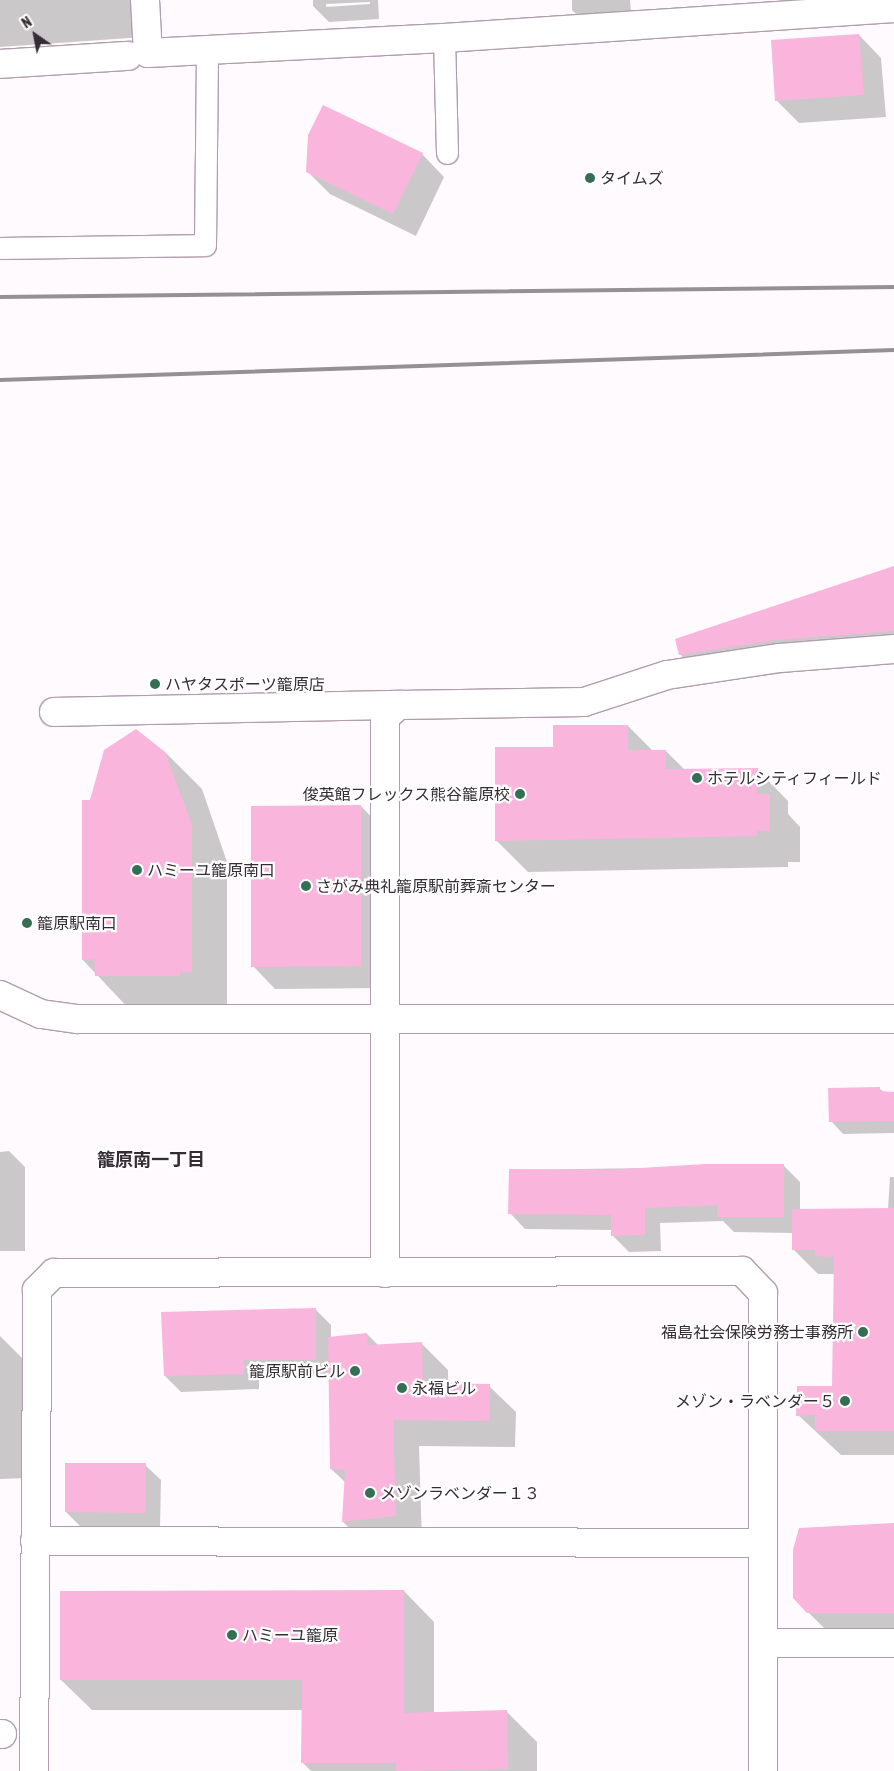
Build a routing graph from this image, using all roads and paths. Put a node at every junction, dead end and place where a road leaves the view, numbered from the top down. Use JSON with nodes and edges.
{"nodes":[{"id":1,"x":145,"y":0,"type":"edge"},
{"id":2,"x":894,"y":8,"type":"edge"},
{"id":3,"x":444,"y":38,"type":"junction"},
{"id":4,"x":207,"y":49,"type":"junction"},
{"id":5,"x":128,"y":56,"type":"dead end"},
{"id":6,"x":0,"y":64,"type":"edge"},
{"id":7,"x":446,"y":153,"type":"dead end"},
{"id":8,"x":0,"y":248,"type":"edge"},
{"id":9,"x":894,"y":649,"type":"edge"},
{"id":10,"x":398,"y":706,"type":"junction"},
{"id":11,"x":54,"y":712,"type":"dead end"},
{"id":12,"x":0,"y":995,"type":"edge"},
{"id":13,"x":384,"y":1018,"type":"junction"},
{"id":14,"x":894,"y":1019,"type":"edge"},
{"id":15,"x":385,"y":1273,"type":"junction"},
{"id":16,"x":35,"y":1541,"type":"junction"},
{"id":17,"x":763,"y":1543,"type":"junction"},
{"id":18,"x":894,"y":1643,"type":"edge"},
{"id":19,"x":763,"y":1644,"type":"junction"},
{"id":20,"x":34,"y":1771,"type":"edge"},
{"id":21,"x":763,"y":1771,"type":"edge"}],
"edges":[{"from":1,"to":4,"type":"street"},
{"from":2,"to":3,"type":"street"},
{"from":3,"to":4,"type":"street"},
{"from":3,"to":7,"type":"lane"},
{"from":4,"to":8,"type":"lane"},
{"from":5,"to":6,"type":"street"},
{"from":9,"to":10,"type":"street"},
{"from":10,"to":11,"type":"street"},
{"from":10,"to":13,"type":"street"},
{"from":12,"to":13,"type":"street"},
{"from":13,"to":14,"type":"street"},
{"from":13,"to":15,"type":"street"},
{"from":15,"to":16,"type":"street"},
{"from":15,"to":17,"type":"street"},
{"from":16,"to":17,"type":"street"},
{"from":16,"to":20,"type":"street"},
{"from":17,"to":19,"type":"street"},
{"from":18,"to":19,"type":"street"},
{"from":19,"to":21,"type":"street"}]}
